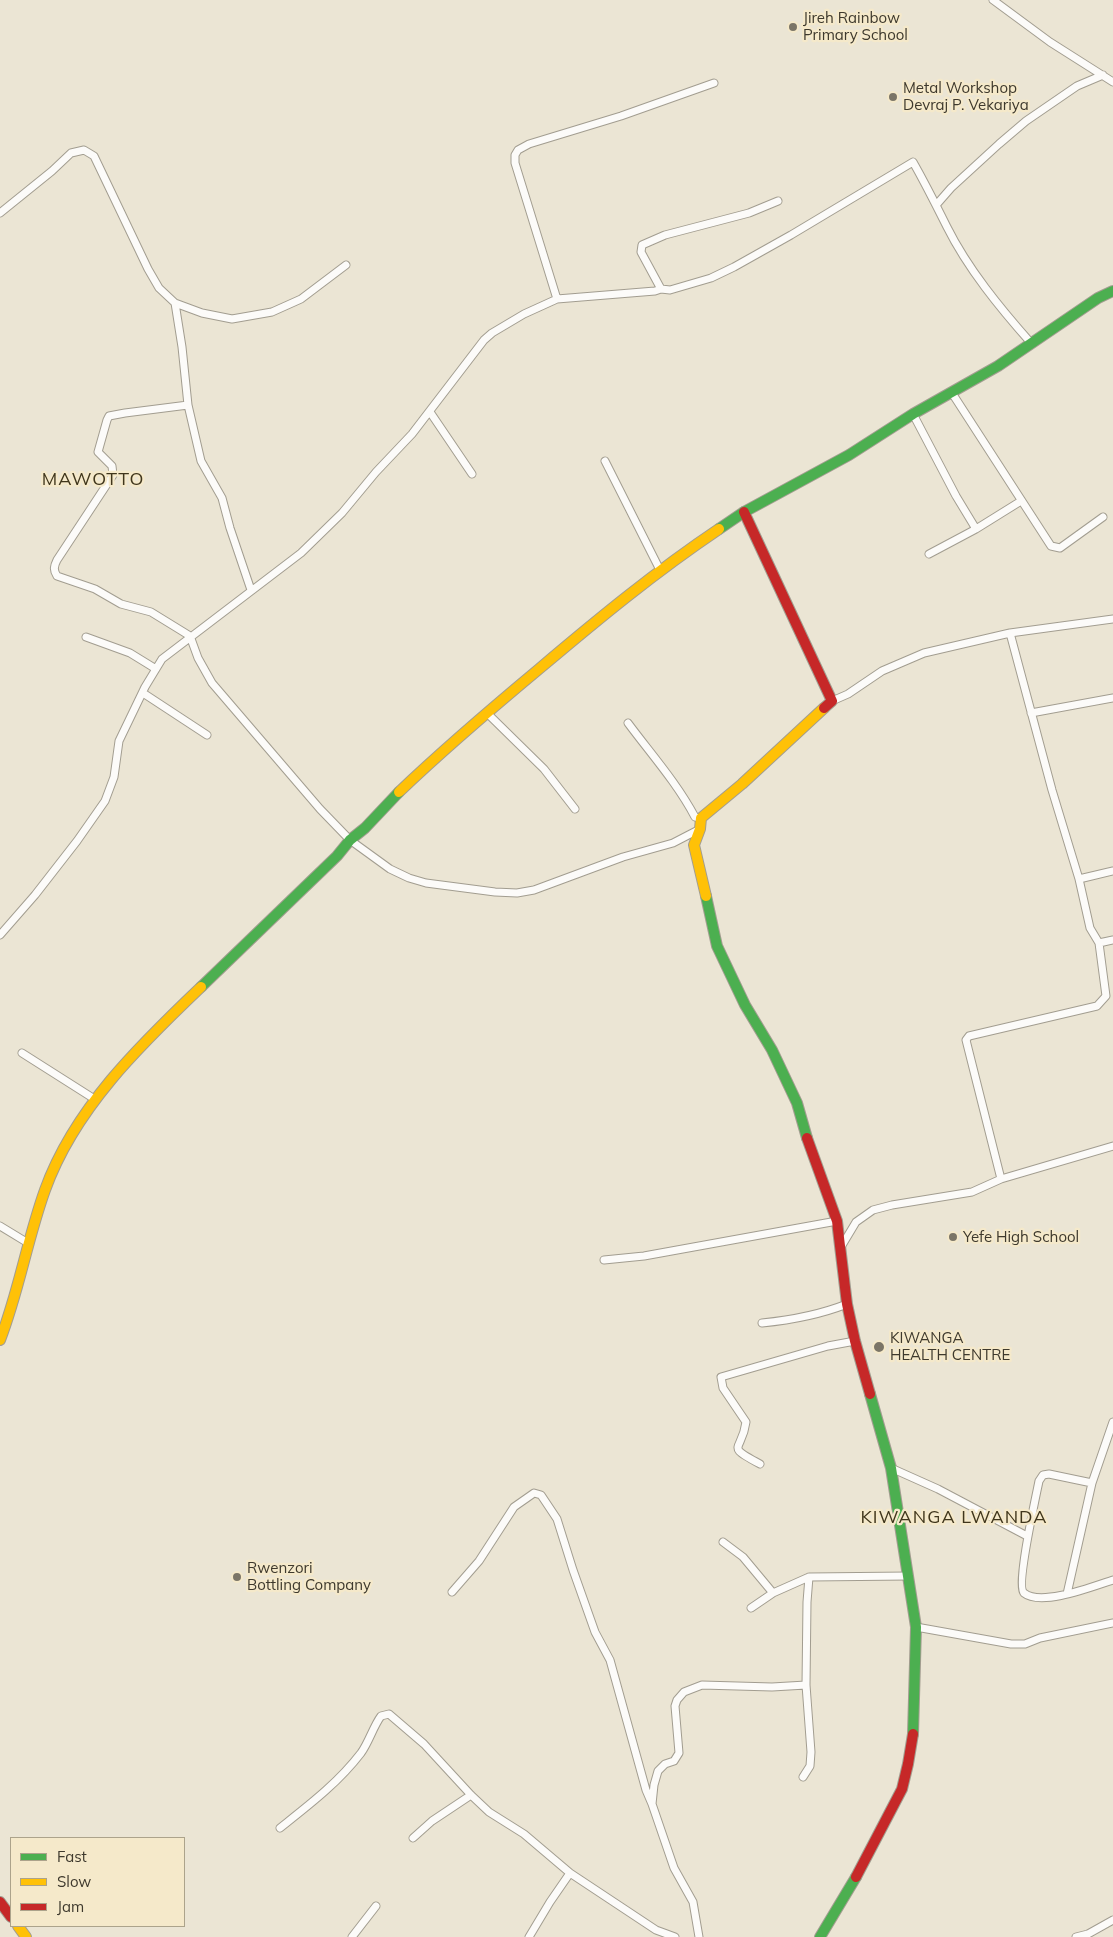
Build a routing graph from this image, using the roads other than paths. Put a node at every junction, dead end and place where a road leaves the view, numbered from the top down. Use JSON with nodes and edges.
{"nodes":[{"id":1,"x":993,"y":0,"type":"edge"},
{"id":2,"x":1103,"y":75,"type":"junction"},
{"id":3,"x":714,"y":82,"type":"dead end"},
{"id":4,"x":1113,"y":82,"type":"edge"},
{"id":5,"x":778,"y":201,"type":"dead end"},
{"id":6,"x":937,"y":204,"type":"junction"},
{"id":7,"x":0,"y":213,"type":"edge"},
{"id":8,"x":346,"y":265,"type":"dead end"},
{"id":9,"x":661,"y":289,"type":"junction"},
{"id":10,"x":1113,"y":291,"type":"edge"},
{"id":11,"x":557,"y":300,"type":"junction"},
{"id":12,"x":175,"y":303,"type":"junction"},
{"id":13,"x":1031,"y":343,"type":"junction"},
{"id":14,"x":952,"y":393,"type":"junction"},
{"id":15,"x":188,"y":405,"type":"junction"},
{"id":16,"x":430,"y":412,"type":"junction"},
{"id":17,"x":913,"y":414,"type":"junction"},
{"id":18,"x":605,"y":461,"type":"dead end"},
{"id":19,"x":472,"y":474,"type":"dead end"},
{"id":20,"x":1021,"y":501,"type":"junction"},
{"id":21,"x":744,"y":512,"type":"junction"},
{"id":22,"x":1103,"y":517,"type":"dead end"},
{"id":23,"x":976,"y":529,"type":"junction"},
{"id":24,"x":929,"y":554,"type":"dead end"},
{"id":25,"x":660,"y":570,"type":"junction"},
{"id":26,"x":251,"y":590,"type":"junction"},
{"id":27,"x":1113,"y":619,"type":"edge"},
{"id":28,"x":1010,"y":632,"type":"junction"},
{"id":29,"x":86,"y":636,"type":"dead end"},
{"id":30,"x":190,"y":636,"type":"junction"},
{"id":31,"x":156,"y":669,"type":"junction"},
{"id":32,"x":143,"y":694,"type":"junction"},
{"id":33,"x":1113,"y":698,"type":"edge"},
{"id":34,"x":832,"y":700,"type":"junction"},
{"id":35,"x":487,"y":713,"type":"junction"},
{"id":36,"x":1032,"y":713,"type":"junction"},
{"id":37,"x":628,"y":723,"type":"dead end"},
{"id":38,"x":207,"y":734,"type":"dead end"},
{"id":39,"x":575,"y":809,"type":"dead end"},
{"id":40,"x":701,"y":824,"type":"junction"},
{"id":41,"x":350,"y":840,"type":"junction"},
{"id":42,"x":1113,"y":871,"type":"edge"},
{"id":43,"x":1079,"y":879,"type":"junction"},
{"id":44,"x":0,"y":935,"type":"edge"},
{"id":45,"x":1113,"y":940,"type":"edge"},
{"id":46,"x":1099,"y":943,"type":"junction"},
{"id":47,"x":22,"y":1052,"type":"dead end"},
{"id":48,"x":96,"y":1100,"type":"junction"},
{"id":49,"x":1113,"y":1146,"type":"edge"},
{"id":50,"x":1001,"y":1179,"type":"junction"},
{"id":51,"x":837,"y":1221,"type":"junction"},
{"id":52,"x":0,"y":1226,"type":"edge"},
{"id":53,"x":28,"y":1243,"type":"junction"},
{"id":54,"x":841,"y":1247,"type":"junction"},
{"id":55,"x":604,"y":1260,"type":"dead end"},
{"id":56,"x":847,"y":1304,"type":"junction"},
{"id":57,"x":762,"y":1323,"type":"dead end"},
{"id":58,"x":0,"y":1340,"type":"edge"},
{"id":59,"x":855,"y":1340,"type":"junction"},
{"id":60,"x":1113,"y":1422,"type":"edge"},
{"id":61,"x":760,"y":1464,"type":"dead end"},
{"id":62,"x":891,"y":1468,"type":"junction"},
{"id":63,"x":1092,"y":1483,"type":"junction"},
{"id":64,"x":1027,"y":1536,"type":"junction"},
{"id":65,"x":723,"y":1542,"type":"dead end"},
{"id":66,"x":909,"y":1576,"type":"junction"},
{"id":67,"x":809,"y":1577,"type":"junction"},
{"id":68,"x":1113,"y":1580,"type":"edge"},
{"id":69,"x":452,"y":1592,"type":"dead end"},
{"id":70,"x":773,"y":1593,"type":"junction"},
{"id":71,"x":1068,"y":1594,"type":"junction"},
{"id":72,"x":751,"y":1608,"type":"dead end"},
{"id":73,"x":1113,"y":1623,"type":"edge"},
{"id":74,"x":916,"y":1627,"type":"junction"},
{"id":75,"x":806,"y":1685,"type":"junction"},
{"id":76,"x":804,"y":1777,"type":"dead end"},
{"id":77,"x":471,"y":1795,"type":"junction"},
{"id":78,"x":652,"y":1804,"type":"junction"},
{"id":79,"x":280,"y":1828,"type":"dead end"},
{"id":80,"x":413,"y":1838,"type":"dead end"},
{"id":81,"x":570,"y":1873,"type":"junction"},
{"id":82,"x":0,"y":1902,"type":"edge"},
{"id":83,"x":376,"y":1906,"type":"dead end"},
{"id":84,"x":10,"y":1916,"type":"edge"},
{"id":85,"x":1113,"y":1920,"type":"edge"},
{"id":86,"x":352,"y":1937,"type":"edge"},
{"id":87,"x":529,"y":1937,"type":"edge"},
{"id":88,"x":675,"y":1937,"type":"edge"},
{"id":89,"x":699,"y":1937,"type":"edge"},
{"id":90,"x":820,"y":1937,"type":"edge"},
{"id":91,"x":1076,"y":1937,"type":"edge"}],
"edges":[{"from":1,"to":2,"type":"street"},
{"from":2,"to":4,"type":"street"},
{"from":2,"to":6,"type":"street"},
{"from":3,"to":11,"type":"street"},
{"from":5,"to":9,"type":"street"},
{"from":6,"to":9,"type":"street"},
{"from":6,"to":13,"type":"street"},
{"from":7,"to":12,"type":"street"},
{"from":8,"to":12,"type":"street"},
{"from":9,"to":11,"type":"street"},
{"from":10,"to":13,"type":"main road"},
{"from":11,"to":16,"type":"street"},
{"from":12,"to":15,"type":"street"},
{"from":13,"to":14,"type":"main road"},
{"from":14,"to":17,"type":"main road"},
{"from":14,"to":20,"type":"street"},
{"from":15,"to":26,"type":"street"},
{"from":15,"to":30,"type":"street"},
{"from":16,"to":19,"type":"street"},
{"from":16,"to":26,"type":"street"},
{"from":17,"to":21,"type":"main road"},
{"from":17,"to":23,"type":"street"},
{"from":18,"to":25,"type":"street"},
{"from":20,"to":22,"type":"street"},
{"from":20,"to":23,"type":"street"},
{"from":21,"to":25,"type":"main road"},
{"from":21,"to":34,"type":"main road"},
{"from":23,"to":24,"type":"street"},
{"from":25,"to":35,"type":"main road"},
{"from":26,"to":30,"type":"street"},
{"from":27,"to":28,"type":"street"},
{"from":28,"to":34,"type":"street"},
{"from":28,"to":36,"type":"street"},
{"from":29,"to":31,"type":"street"},
{"from":30,"to":31,"type":"street"},
{"from":30,"to":41,"type":"street"},
{"from":31,"to":32,"type":"street"},
{"from":32,"to":38,"type":"street"},
{"from":32,"to":44,"type":"street"},
{"from":33,"to":36,"type":"street"},
{"from":34,"to":40,"type":"main road"},
{"from":35,"to":39,"type":"street"},
{"from":35,"to":41,"type":"main road"},
{"from":36,"to":43,"type":"street"},
{"from":37,"to":40,"type":"street"},
{"from":40,"to":41,"type":"street"},
{"from":40,"to":51,"type":"main road"},
{"from":41,"to":48,"type":"main road"},
{"from":42,"to":43,"type":"street"},
{"from":43,"to":46,"type":"street"},
{"from":45,"to":46,"type":"street"},
{"from":46,"to":50,"type":"street"},
{"from":47,"to":48,"type":"street"},
{"from":48,"to":53,"type":"main road"},
{"from":49,"to":50,"type":"street"},
{"from":50,"to":54,"type":"street"},
{"from":51,"to":54,"type":"main road"},
{"from":51,"to":55,"type":"street"},
{"from":52,"to":53,"type":"street"},
{"from":53,"to":58,"type":"main road"},
{"from":54,"to":56,"type":"main road"},
{"from":56,"to":57,"type":"street"},
{"from":56,"to":59,"type":"main road"},
{"from":59,"to":61,"type":"street"},
{"from":59,"to":62,"type":"main road"},
{"from":60,"to":63,"type":"street"},
{"from":62,"to":64,"type":"street"},
{"from":62,"to":66,"type":"main road"},
{"from":63,"to":64,"type":"street"},
{"from":63,"to":71,"type":"street"},
{"from":64,"to":71,"type":"street"},
{"from":65,"to":70,"type":"street"},
{"from":66,"to":67,"type":"street"},
{"from":66,"to":74,"type":"main road"},
{"from":67,"to":70,"type":"street"},
{"from":67,"to":75,"type":"street"},
{"from":68,"to":71,"type":"street"},
{"from":69,"to":78,"type":"street"},
{"from":70,"to":72,"type":"street"},
{"from":73,"to":74,"type":"street"},
{"from":74,"to":90,"type":"main road"},
{"from":75,"to":76,"type":"street"},
{"from":75,"to":78,"type":"street"},
{"from":77,"to":79,"type":"street"},
{"from":77,"to":80,"type":"street"},
{"from":77,"to":81,"type":"street"},
{"from":78,"to":89,"type":"street"},
{"from":81,"to":87,"type":"street"},
{"from":81,"to":88,"type":"street"},
{"from":82,"to":84,"type":"main road"},
{"from":83,"to":86,"type":"street"},
{"from":85,"to":91,"type":"street"}]}
